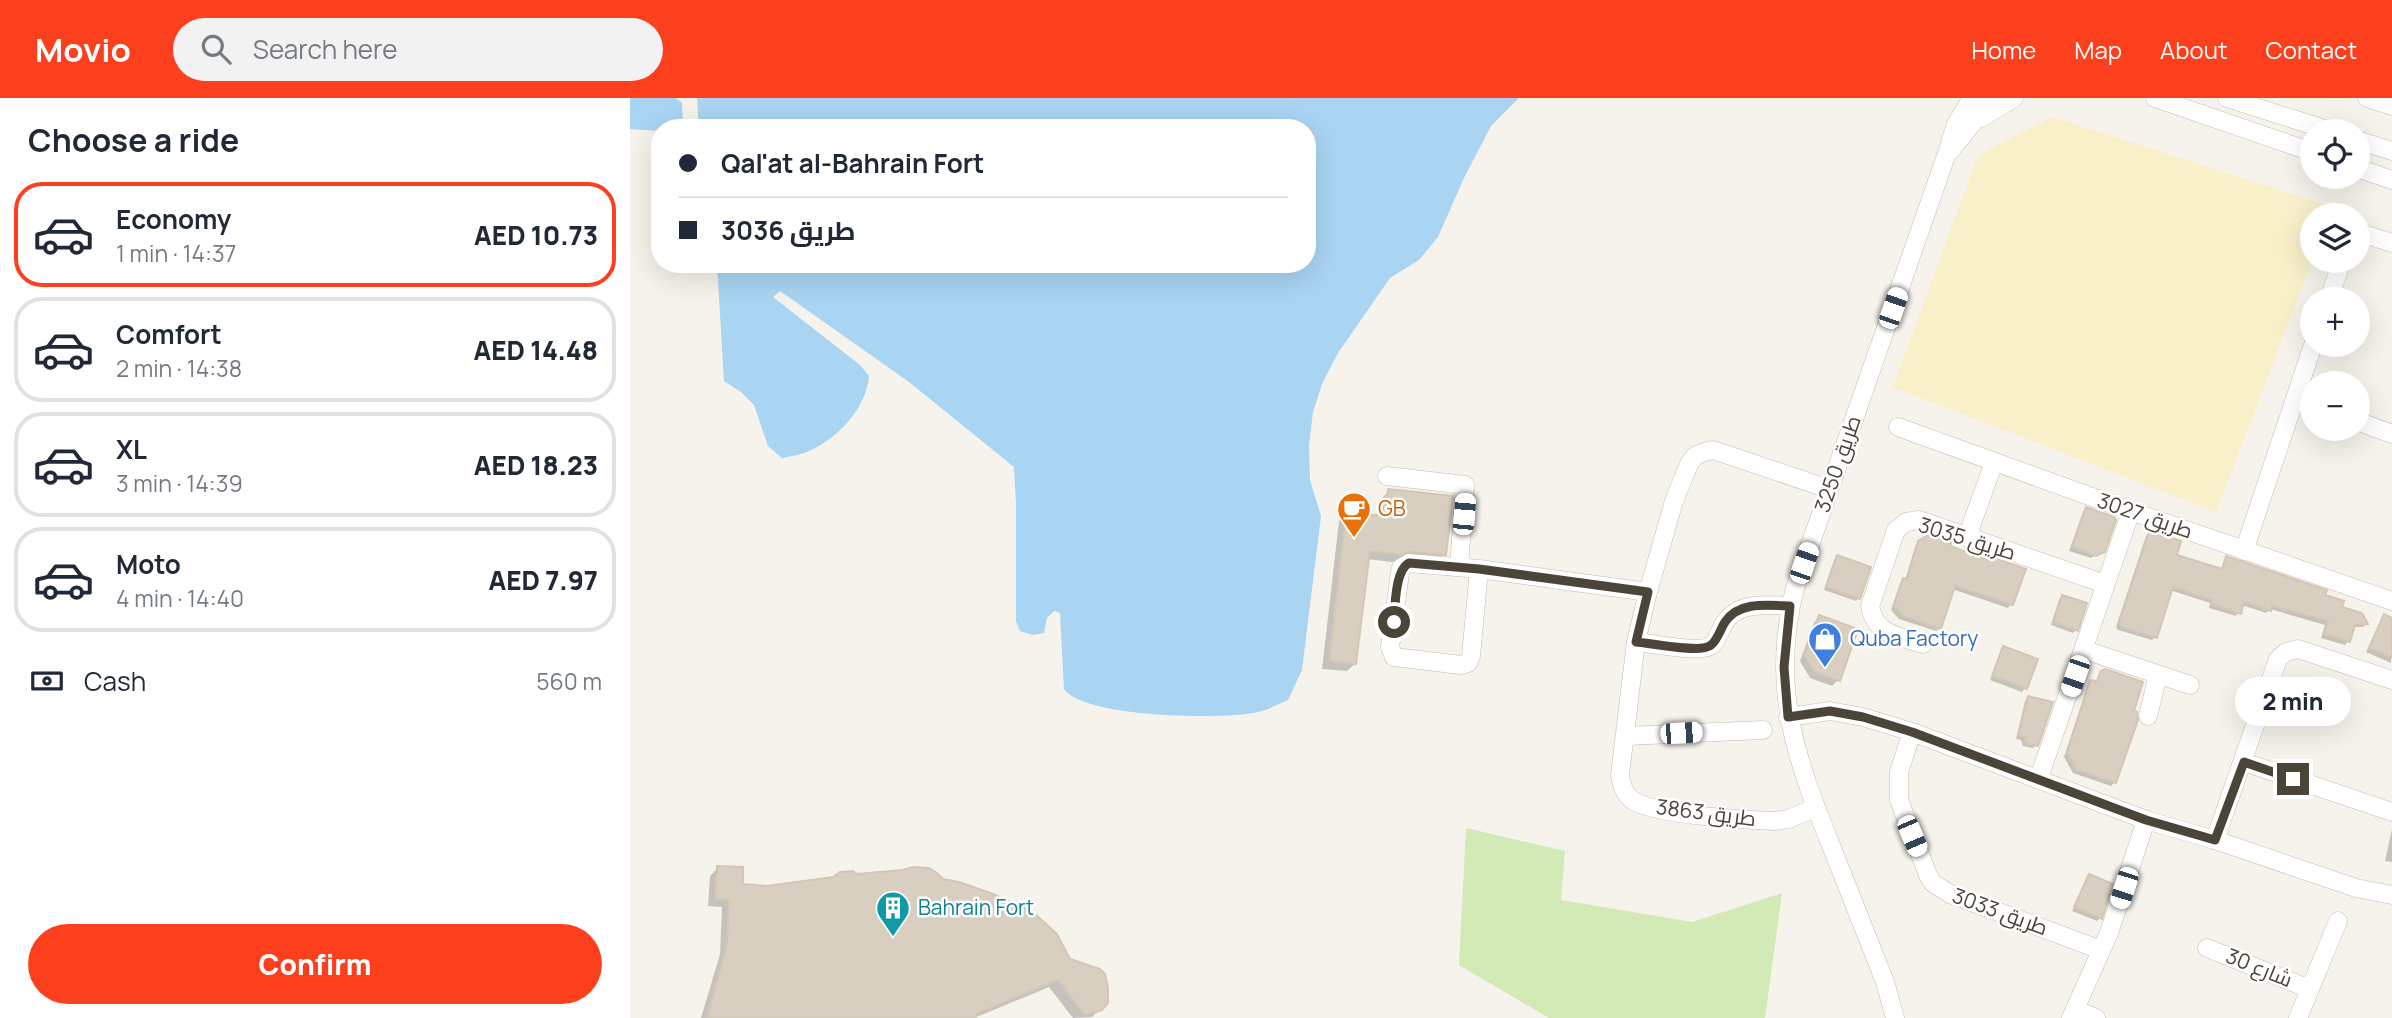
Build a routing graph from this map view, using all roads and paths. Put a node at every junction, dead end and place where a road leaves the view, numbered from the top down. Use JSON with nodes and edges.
{"nodes":[{"id":1,"x":1955,"y":98,"type":"edge"},
{"id":2,"x":1972,"y":98,"type":"edge"},
{"id":3,"x":1989,"y":98,"type":"edge"},
{"id":4,"x":2014,"y":98,"type":"edge"},
{"id":5,"x":2155,"y":98,"type":"edge"},
{"id":6,"x":2227,"y":98,"type":"edge"},
{"id":7,"x":2367,"y":98,"type":"edge"},
{"id":8,"x":2392,"y":106,"type":"edge"},
{"id":9,"x":2300,"y":121,"type":"edge"},
{"id":10,"x":1964,"y":124,"type":"junction"},
{"id":11,"x":2392,"y":137,"type":"edge"},
{"id":12,"x":2370,"y":141,"type":"edge"},
{"id":13,"x":2370,"y":144,"type":"edge"},
{"id":14,"x":2300,"y":148,"type":"edge"},
{"id":15,"x":2392,"y":151,"type":"edge"},
{"id":16,"x":2370,"y":172,"type":"edge"},
{"id":17,"x":2392,"y":180,"type":"edge"},
{"id":18,"x":2370,"y":236,"type":"edge"},
{"id":19,"x":2392,"y":243,"type":"edge"},
{"id":20,"x":2300,"y":410,"type":"edge"},
{"id":21,"x":2370,"y":426,"type":"edge"},
{"id":22,"x":1898,"y":427,"type":"dead end"},
{"id":23,"x":2392,"y":434,"type":"edge"},
{"id":24,"x":1994,"y":462,"type":"junction"},
{"id":25,"x":1387,"y":476,"type":"dead end"},
{"id":26,"x":1829,"y":489,"type":"junction"},
{"id":27,"x":2131,"y":511,"type":"junction"},
{"id":28,"x":1967,"y":537,"type":"junction"},
{"id":29,"x":2244,"y":551,"type":"junction"},
{"id":30,"x":1459,"y":567,"type":"junction"},
{"id":31,"x":1479,"y":569,"type":"junction"},
{"id":32,"x":2105,"y":583,"type":"junction"},
{"id":33,"x":1648,"y":592,"type":"junction"},
{"id":34,"x":2392,"y":601,"type":"edge"},
{"id":35,"x":1790,"y":606,"type":"junction"},
{"id":36,"x":1636,"y":642,"type":"junction"},
{"id":37,"x":1923,"y":644,"type":"dead end"},
{"id":38,"x":2085,"y":650,"type":"junction"},
{"id":39,"x":2158,"y":675,"type":"junction"},
{"id":40,"x":2392,"y":680,"type":"edge"},
{"id":41,"x":2190,"y":685,"type":"dead end"},
{"id":42,"x":2148,"y":716,"type":"dead end"},
{"id":43,"x":1788,"y":717,"type":"junction"},
{"id":44,"x":1763,"y":730,"type":"dead end"},
{"id":45,"x":1912,"y":732,"type":"junction"},
{"id":46,"x":1626,"y":736,"type":"junction"},
{"id":47,"x":2244,"y":762,"type":"junction"},
{"id":48,"x":2039,"y":778,"type":"junction"},
{"id":49,"x":1816,"y":808,"type":"junction"},
{"id":50,"x":2392,"y":812,"type":"edge"},
{"id":51,"x":2146,"y":820,"type":"junction"},
{"id":52,"x":2215,"y":840,"type":"junction"},
{"id":53,"x":2392,"y":895,"type":"edge"},
{"id":54,"x":2338,"y":921,"type":"dead end"},
{"id":55,"x":2207,"y":948,"type":"dead end"},
{"id":56,"x":2101,"y":950,"type":"junction"},
{"id":57,"x":2310,"y":989,"type":"junction"},
{"id":58,"x":2073,"y":1014,"type":"edge"},
{"id":59,"x":1895,"y":1018,"type":"edge"},
{"id":60,"x":2096,"y":1018,"type":"edge"},
{"id":61,"x":2298,"y":1018,"type":"edge"}],
"edges":[{"from":1,"to":10,"type":"street"},
{"from":2,"to":10,"type":"street","name":"طريق 3250"},
{"from":3,"to":10,"type":"street","name":"طريق 3250"},
{"from":4,"to":10,"type":"street"},
{"from":5,"to":14,"type":"street"},
{"from":6,"to":9,"type":"street"},
{"from":7,"to":8,"type":"street"},
{"from":10,"to":26,"type":"street","name":"طريق 3250"},
{"from":11,"to":12,"type":"street"},
{"from":13,"to":15,"type":"street"},
{"from":16,"to":17,"type":"street"},
{"from":18,"to":19,"type":"street"},
{"from":20,"to":29,"type":"street"},
{"from":21,"to":23,"type":"street"},
{"from":22,"to":24,"type":"street","name":"طريق 3027"},
{"from":24,"to":27,"type":"street","name":"طريق 3027"},
{"from":24,"to":28,"type":"street"},
{"from":25,"to":30,"type":"street"},
{"from":26,"to":33,"type":"street","name":"طريق 3863"},
{"from":26,"to":35,"type":"street","name":"طريق 3250"},
{"from":27,"to":29,"type":"street","name":"طريق 3027"},
{"from":27,"to":32,"type":"street"},
{"from":28,"to":32,"type":"street","name":"طريق 3035"},
{"from":28,"to":37,"type":"street","name":"طريق 3035"},
{"from":29,"to":34,"type":"street","name":"طريق 3027"},
{"from":30,"to":31,"type":"street"},
{"from":30,"to":31,"type":"street"},
{"from":31,"to":33,"type":"street"},
{"from":32,"to":38,"type":"street"},
{"from":33,"to":36,"type":"street","name":"طريق 3863"},
{"from":35,"to":36,"type":"street"},
{"from":35,"to":43,"type":"street","name":"طريق 3250"},
{"from":36,"to":46,"type":"street","name":"طريق 3863"},
{"from":38,"to":39,"type":"street"},
{"from":38,"to":48,"type":"street"},
{"from":39,"to":41,"type":"street"},
{"from":39,"to":42,"type":"street"},
{"from":40,"to":47,"type":"street"},
{"from":43,"to":45,"type":"street"},
{"from":43,"to":49,"type":"street","name":"طريق 3250"},
{"from":44,"to":46,"type":"street"},
{"from":45,"to":48,"type":"street"},
{"from":45,"to":56,"type":"street","name":"طريق 3033"},
{"from":46,"to":49,"type":"street","name":"طريق 3863"},
{"from":47,"to":50,"type":"street"},
{"from":47,"to":52,"type":"street"},
{"from":48,"to":51,"type":"street"},
{"from":49,"to":59,"type":"street","name":"طريق 3250"},
{"from":51,"to":52,"type":"street"},
{"from":51,"to":56,"type":"street"},
{"from":52,"to":53,"type":"street"},
{"from":54,"to":57,"type":"street","name":"شارع 30"},
{"from":55,"to":57,"type":"street","name":"شارع 30"},
{"from":56,"to":58,"type":"street"},
{"from":57,"to":61,"type":"street","name":"شارع 30"},
{"from":58,"to":60,"type":"street"}]}
